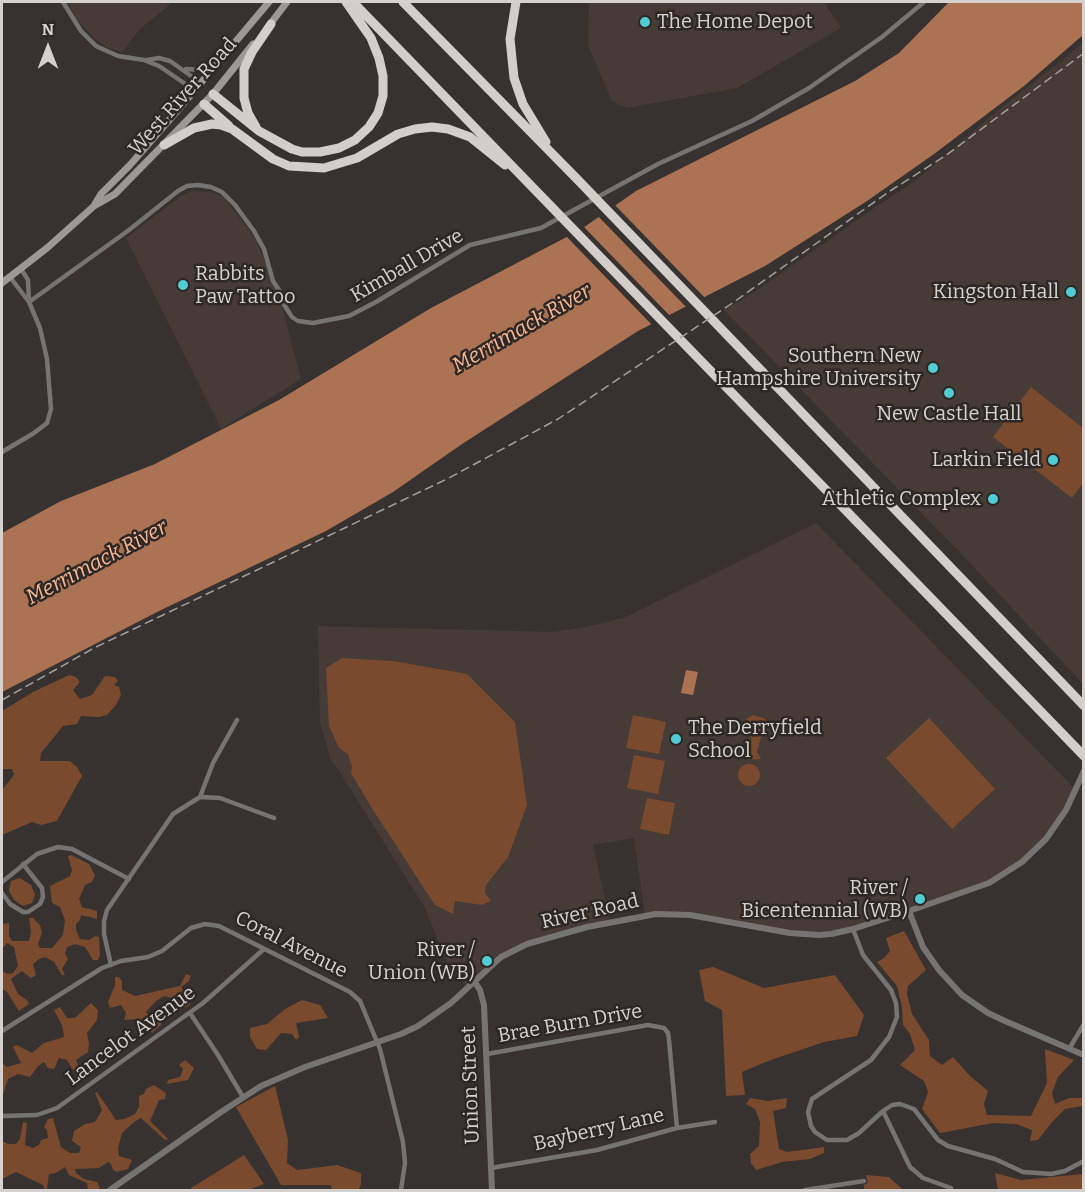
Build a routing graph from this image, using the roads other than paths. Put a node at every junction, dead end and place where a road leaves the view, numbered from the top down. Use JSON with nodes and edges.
{"nodes":[{"id":1,"x":63,"y":2,"type":"edge"},
{"id":2,"x":269,"y":2,"type":"edge"},
{"id":3,"x":287,"y":2,"type":"edge"},
{"id":4,"x":346,"y":2,"type":"edge"},
{"id":5,"x":353,"y":2,"type":"edge"},
{"id":6,"x":403,"y":2,"type":"edge"},
{"id":7,"x":516,"y":2,"type":"edge"},
{"id":8,"x":924,"y":2,"type":"edge"},
{"id":9,"x":271,"y":24,"type":"junction"},
{"id":10,"x":144,"y":60,"type":"junction"},
{"id":11,"x":220,"y":60,"type":"junction"},
{"id":12,"x":181,"y":67,"type":"junction"},
{"id":13,"x":201,"y":83,"type":"junction"},
{"id":14,"x":193,"y":92,"type":"junction"},
{"id":15,"x":213,"y":94,"type":"junction"},
{"id":16,"x":204,"y":104,"type":"junction"},
{"id":17,"x":232,"y":129,"type":"junction"},
{"id":18,"x":259,"y":131,"type":"junction"},
{"id":19,"x":164,"y":145,"type":"junction"},
{"id":20,"x":559,"y":161,"type":"junction"},
{"id":21,"x":544,"y":198,"type":"junction"},
{"id":22,"x":94,"y":206,"type":"junction"},
{"id":23,"x":21,"y":269,"type":"junction"},
{"id":24,"x":10,"y":277,"type":"junction"},
{"id":25,"x":2,"y":283,"type":"edge"},
{"id":26,"x":29,"y":302,"type":"junction"},
{"id":27,"x":2,"y":452,"type":"edge"},
{"id":28,"x":1083,"y":706,"type":"edge"},
{"id":29,"x":237,"y":720,"type":"dead end"},
{"id":30,"x":1083,"y":756,"type":"edge"},
{"id":31,"x":1083,"y":771,"type":"edge"},
{"id":32,"x":200,"y":797,"type":"junction"},
{"id":33,"x":274,"y":818,"type":"dead end"},
{"id":34,"x":23,"y":864,"type":"junction"},
{"id":35,"x":129,"y":879,"type":"junction"},
{"id":36,"x":2,"y":882,"type":"edge"},
{"id":37,"x":2,"y":893,"type":"edge"},
{"id":38,"x":909,"y":912,"type":"junction"},
{"id":39,"x":853,"y":929,"type":"junction"},
{"id":40,"x":264,"y":949,"type":"junction"},
{"id":41,"x":111,"y":965,"type":"junction"},
{"id":42,"x":474,"y":981,"type":"junction"},
{"id":43,"x":190,"y":1013,"type":"junction"},
{"id":44,"x":1083,"y":1024,"type":"edge"},
{"id":45,"x":2,"y":1031,"type":"edge"},
{"id":46,"x":376,"y":1042,"type":"junction"},
{"id":47,"x":1069,"y":1049,"type":"junction"},
{"id":48,"x":487,"y":1054,"type":"junction"},
{"id":49,"x":1083,"y":1055,"type":"edge"},
{"id":50,"x":243,"y":1097,"type":"junction"},
{"id":51,"x":883,"y":1111,"type":"junction"},
{"id":52,"x":2,"y":1116,"type":"edge"},
{"id":53,"x":715,"y":1122,"type":"dead end"},
{"id":54,"x":676,"y":1128,"type":"junction"},
{"id":55,"x":1083,"y":1161,"type":"edge"},
{"id":56,"x":491,"y":1168,"type":"junction"},
{"id":57,"x":864,"y":1181,"type":"dead end"},
{"id":58,"x":951,"y":1188,"type":"dead end"},
{"id":59,"x":110,"y":1191,"type":"edge"},
{"id":60,"x":401,"y":1191,"type":"edge"},
{"id":61,"x":492,"y":1191,"type":"edge"},
{"id":62,"x":805,"y":1191,"type":"edge"}],
"edges":[{"from":1,"to":10,"type":"street"},
{"from":2,"to":11,"type":"main road","name":"West River Road"},
{"from":3,"to":9,"type":"main road","name":"West River Road"},
{"from":4,"to":18,"type":"highway"},
{"from":5,"to":21,"type":"highway"},
{"from":6,"to":20,"type":"highway"},
{"from":7,"to":20,"type":"highway"},
{"from":8,"to":26,"type":"street","name":"Kimball Drive"},
{"from":9,"to":15,"type":"main road","name":"West River Road"},
{"from":9,"to":18,"type":"highway"},
{"from":10,"to":12,"type":"street"},
{"from":10,"to":14,"type":"street"},
{"from":11,"to":12,"type":"street"},
{"from":11,"to":13,"type":"main road","name":"West River Road"},
{"from":12,"to":13,"type":"street"},
{"from":13,"to":14,"type":"main road","name":"West River Road"},
{"from":13,"to":15,"type":"main road"},
{"from":14,"to":16,"type":"main road"},
{"from":14,"to":22,"type":"main road","name":"West River Road"},
{"from":15,"to":16,"type":"main road","name":"West River Road"},
{"from":15,"to":18,"type":"highway"},
{"from":16,"to":17,"type":"highway"},
{"from":16,"to":19,"type":"main road","name":"West River Road"},
{"from":17,"to":19,"type":"highway"},
{"from":17,"to":21,"type":"highway"},
{"from":19,"to":22,"type":"main road","name":"West River Road"},
{"from":20,"to":28,"type":"highway"},
{"from":21,"to":30,"type":"highway"},
{"from":22,"to":23,"type":"main road","name":"West River Road"},
{"from":23,"to":24,"type":"main road","name":"West River Road"},
{"from":23,"to":26,"type":"street"},
{"from":24,"to":25,"type":"main road","name":"West River Road"},
{"from":24,"to":26,"type":"street"},
{"from":26,"to":27,"type":"street"},
{"from":29,"to":32,"type":"street"},
{"from":31,"to":38,"type":"street","name":"River Road"},
{"from":32,"to":33,"type":"street"},
{"from":32,"to":35,"type":"street"},
{"from":34,"to":35,"type":"street"},
{"from":34,"to":36,"type":"street"},
{"from":34,"to":37,"type":"street"},
{"from":35,"to":41,"type":"street"},
{"from":38,"to":39,"type":"street","name":"River Road"},
{"from":38,"to":47,"type":"street"},
{"from":39,"to":42,"type":"street","name":"River Road"},
{"from":39,"to":51,"type":"street"},
{"from":40,"to":41,"type":"street","name":"Coral Avenue"},
{"from":40,"to":43,"type":"street","name":"Lancelot Avenue"},
{"from":40,"to":46,"type":"street","name":"Coral Avenue"},
{"from":41,"to":45,"type":"street","name":"Coral Avenue"},
{"from":42,"to":46,"type":"street","name":"River Road"},
{"from":42,"to":48,"type":"street","name":"Union Street"},
{"from":43,"to":50,"type":"street"},
{"from":43,"to":52,"type":"street","name":"Lancelot Avenue"},
{"from":44,"to":47,"type":"street"},
{"from":46,"to":50,"type":"street","name":"River Road"},
{"from":46,"to":60,"type":"street","name":"Coral Avenue"},
{"from":47,"to":49,"type":"street"},
{"from":48,"to":54,"type":"street","name":"Brae Burn Drive"},
{"from":48,"to":56,"type":"street","name":"Union Street"},
{"from":50,"to":59,"type":"street","name":"River Road"},
{"from":51,"to":55,"type":"street"},
{"from":51,"to":58,"type":"street"},
{"from":53,"to":54,"type":"street","name":"Bayberry Lane"},
{"from":54,"to":56,"type":"street","name":"Bayberry Lane"},
{"from":56,"to":61,"type":"street","name":"Union Street"},
{"from":57,"to":62,"type":"street"}]}
